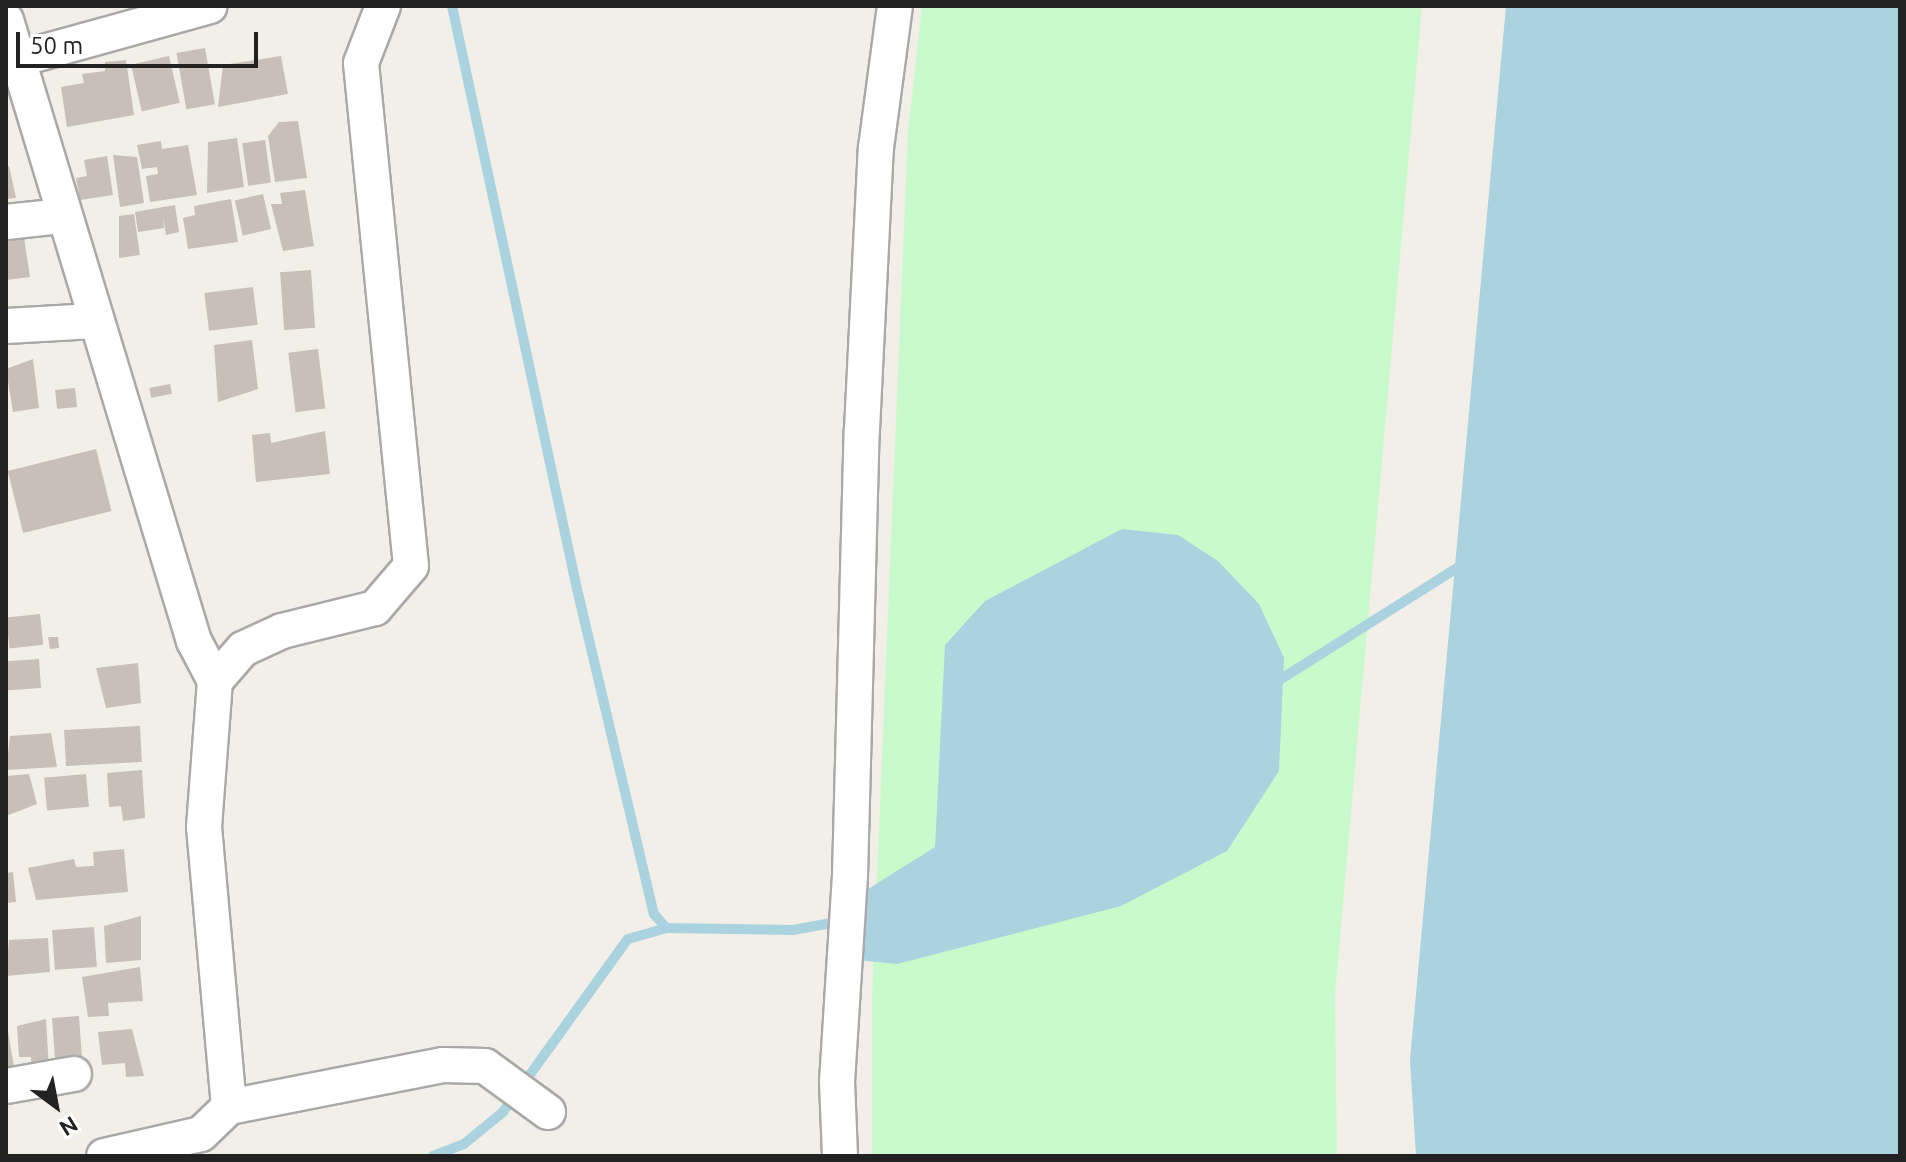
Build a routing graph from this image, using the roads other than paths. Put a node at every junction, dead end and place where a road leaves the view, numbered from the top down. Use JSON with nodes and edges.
{"nodes":[{"id":1,"x":210,"y":6,"type":"edge"},
{"id":2,"x":383,"y":6,"type":"edge"},
{"id":3,"x":895,"y":6,"type":"edge"},
{"id":4,"x":6,"y":20,"type":"edge"},
{"id":5,"x":15,"y":60,"type":"junction"},
{"id":6,"x":61,"y":216,"type":"junction"},
{"id":7,"x":6,"y":222,"type":"edge"},
{"id":8,"x":94,"y":321,"type":"junction"},
{"id":9,"x":6,"y":326,"type":"edge"},
{"id":10,"x":215,"y":681,"type":"junction"},
{"id":11,"x":74,"y":1074,"type":"dead end"},
{"id":12,"x":6,"y":1086,"type":"edge"},
{"id":13,"x":229,"y":1107,"type":"junction"},
{"id":14,"x":548,"y":1112,"type":"dead end"},
{"id":15,"x":104,"y":1156,"type":"edge"},
{"id":16,"x":840,"y":1156,"type":"edge"}],
"edges":[{"from":1,"to":5,"type":"street"},
{"from":2,"to":10,"type":"street"},
{"from":3,"to":16,"type":"street"},
{"from":4,"to":5,"type":"street"},
{"from":5,"to":6,"type":"street"},
{"from":6,"to":7,"type":"street"},
{"from":6,"to":8,"type":"street"},
{"from":8,"to":9,"type":"street"},
{"from":8,"to":10,"type":"street"},
{"from":10,"to":13,"type":"street"},
{"from":11,"to":12,"type":"street"},
{"from":13,"to":14,"type":"street"},
{"from":13,"to":15,"type":"street"}]}
